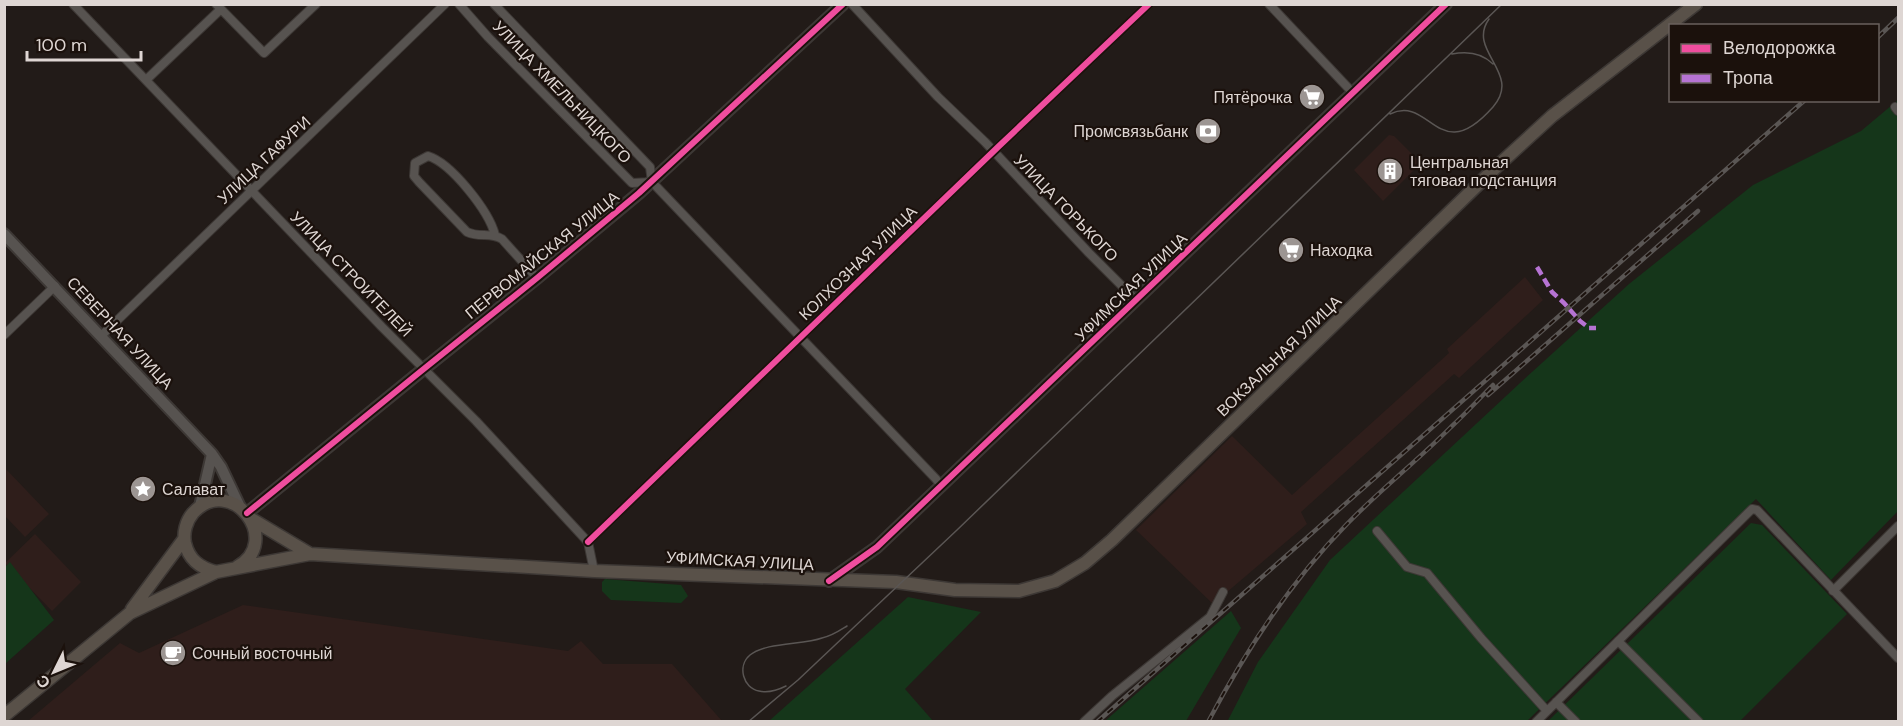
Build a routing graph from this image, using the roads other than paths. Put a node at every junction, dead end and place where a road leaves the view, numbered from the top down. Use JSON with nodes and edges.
{"nodes":[{"id":1,"x":73,"y":4,"type":"edge"},
{"id":2,"x":316,"y":4,"type":"edge"},
{"id":3,"x":445,"y":4,"type":"edge"},
{"id":4,"x":459,"y":4,"type":"edge"},
{"id":5,"x":494,"y":4,"type":"edge"},
{"id":6,"x":843,"y":4,"type":"edge"},
{"id":7,"x":852,"y":4,"type":"edge"},
{"id":8,"x":1149,"y":4,"type":"edge"},
{"id":9,"x":1269,"y":4,"type":"edge"},
{"id":10,"x":1446,"y":4,"type":"edge"},
{"id":11,"x":1696,"y":4,"type":"edge"},
{"id":12,"x":218,"y":7,"type":"edge"},
{"id":13,"x":1670,"y":24,"type":"edge"},
{"id":14,"x":1669,"y":25,"type":"edge"},
{"id":15,"x":146,"y":80,"type":"junction"},
{"id":16,"x":1353,"y":93,"type":"junction"},
{"id":17,"x":994,"y":152,"type":"junction"},
{"id":18,"x":652,"y":182,"type":"junction"},
{"id":19,"x":251,"y":190,"type":"junction"},
{"id":20,"x":4,"y":234,"type":"edge"},
{"id":21,"x":495,"y":235,"type":"junction"},
{"id":22,"x":537,"y":278,"type":"junction"},
{"id":23,"x":55,"y":286,"type":"junction"},
{"id":24,"x":1136,"y":300,"type":"junction"},
{"id":25,"x":4,"y":335,"type":"edge"},
{"id":26,"x":101,"y":336,"type":"junction"},
{"id":27,"x":799,"y":338,"type":"junction"},
{"id":28,"x":424,"y":368,"type":"junction"},
{"id":29,"x":212,"y":453,"type":"junction"},
{"id":30,"x":941,"y":486,"type":"junction"},
{"id":31,"x":200,"y":506,"type":"junction"},
{"id":32,"x":246,"y":513,"type":"junction"},
{"id":33,"x":1899,"y":526,"type":"edge"},
{"id":34,"x":1377,"y":531,"type":"dead end"},
{"id":35,"x":184,"y":539,"type":"junction"},
{"id":36,"x":588,"y":542,"type":"junction"},
{"id":37,"x":310,"y":554,"type":"junction"},
{"id":38,"x":231,"y":570,"type":"junction"},
{"id":39,"x":594,"y":571,"type":"junction"},
{"id":40,"x":216,"y":572,"type":"junction"},
{"id":41,"x":829,"y":581,"type":"junction"},
{"id":42,"x":1833,"y":591,"type":"junction"},
{"id":43,"x":1223,"y":592,"type":"dead end"},
{"id":44,"x":130,"y":613,"type":"junction"},
{"id":45,"x":1618,"y":641,"type":"junction"},
{"id":46,"x":1899,"y":658,"type":"edge"},
{"id":47,"x":1556,"y":702,"type":"junction"},
{"id":48,"x":1546,"y":711,"type":"junction"},
{"id":49,"x":4,"y":716,"type":"edge"},
{"id":50,"x":1084,"y":722,"type":"edge"},
{"id":51,"x":1536,"y":722,"type":"edge"},
{"id":52,"x":1576,"y":722,"type":"edge"},
{"id":53,"x":1698,"y":722,"type":"edge"}],
"edges":[{"from":1,"to":15,"type":"street","name":"УЛИЦА СТРОИТЕЛЕЙ"},
{"from":2,"to":12,"type":"street"},
{"from":3,"to":19,"type":"street","name":"УЛИЦА ГАФУРИ"},
{"from":4,"to":18,"type":"street","name":"УЛИЦА ХМЕЛЬНИЦКОГО"},
{"from":5,"to":18,"type":"street","name":"УЛИЦА ХМЕЛЬНИЦКОГО"},
{"from":6,"to":18,"type":"street","name":"ПЕРВОМАЙСКАЯ УЛИЦА"},
{"from":7,"to":17,"type":"street","name":"УЛИЦА ГОРЬКОГО"},
{"from":8,"to":17,"type":"street","name":"КОЛХОЗНАЯ УЛИЦА"},
{"from":9,"to":16,"type":"street"},
{"from":10,"to":16,"type":"street","name":"УФИМСКАЯ УЛИЦА"},
{"from":11,"to":13,"type":"main road","name":"ВОКЗАЛЬНАЯ УЛИЦА"},
{"from":12,"to":15,"type":"street"},
{"from":14,"to":41,"type":"main road","name":"ВОКЗАЛЬНАЯ УЛИЦА"},
{"from":15,"to":19,"type":"street","name":"УЛИЦА СТРОИТЕЛЕЙ"},
{"from":16,"to":24,"type":"street","name":"УФИМСКАЯ УЛИЦА"},
{"from":17,"to":24,"type":"street","name":"УЛИЦА ГОРЬКОГО"},
{"from":17,"to":27,"type":"street","name":"КОЛХОЗНАЯ УЛИЦА"},
{"from":18,"to":22,"type":"street","name":"ПЕРВОМАЙСКАЯ УЛИЦА"},
{"from":18,"to":27,"type":"street","name":"УЛИЦА ХМЕЛЬНИЦКОГО"},
{"from":19,"to":26,"type":"street","name":"УЛИЦА ГАФУРИ"},
{"from":19,"to":28,"type":"street","name":"УЛИЦА СТРОИТЕЛЕЙ"},
{"from":20,"to":23,"type":"street","name":"СЕВЕРНАЯ УЛИЦА"},
{"from":21,"to":21,"type":"street"},
{"from":21,"to":22,"type":"street"},
{"from":22,"to":28,"type":"street","name":"ПЕРВОМАЙСКАЯ УЛИЦА"},
{"from":23,"to":25,"type":"street"},
{"from":23,"to":26,"type":"street","name":"СЕВЕРНАЯ УЛИЦА"},
{"from":24,"to":30,"type":"street","name":"УФИМСКАЯ УЛИЦА"},
{"from":26,"to":29,"type":"street","name":"СЕВЕРНАЯ УЛИЦА"},
{"from":27,"to":30,"type":"street","name":"УЛИЦА ХМЕЛЬНИЦКОГО"},
{"from":27,"to":36,"type":"street","name":"КОЛХОЗНАЯ УЛИЦА"},
{"from":28,"to":32,"type":"street","name":"ПЕРВОМАЙСКАЯ УЛИЦА"},
{"from":28,"to":36,"type":"street","name":"УЛИЦА СТРОИТЕЛЕЙ"},
{"from":29,"to":31,"type":"street"},
{"from":29,"to":32,"type":"street","name":"СЕВЕРНАЯ УЛИЦА"},
{"from":30,"to":41,"type":"street","name":"УФИМСКАЯ УЛИЦА"},
{"from":31,"to":32,"type":"main road"},
{"from":31,"to":35,"type":"main road"},
{"from":32,"to":37,"type":"main road"},
{"from":32,"to":38,"type":"main road"},
{"from":33,"to":42,"type":"street"},
{"from":34,"to":48,"type":"street"},
{"from":35,"to":40,"type":"main road"},
{"from":35,"to":44,"type":"main road"},
{"from":36,"to":39,"type":"street"},
{"from":37,"to":38,"type":"main road"},
{"from":37,"to":39,"type":"main road","name":"УФИМСКАЯ УЛИЦА"},
{"from":38,"to":40,"type":"main road"},
{"from":39,"to":41,"type":"main road","name":"УФИМСКАЯ УЛИЦА"},
{"from":40,"to":44,"type":"main road"},
{"from":42,"to":45,"type":"street"},
{"from":42,"to":46,"type":"street"},
{"from":43,"to":50,"type":"street"},
{"from":44,"to":49,"type":"main road"},
{"from":45,"to":47,"type":"street"},
{"from":45,"to":53,"type":"street"},
{"from":47,"to":48,"type":"street"},
{"from":47,"to":52,"type":"street"},
{"from":48,"to":51,"type":"street"}]}
